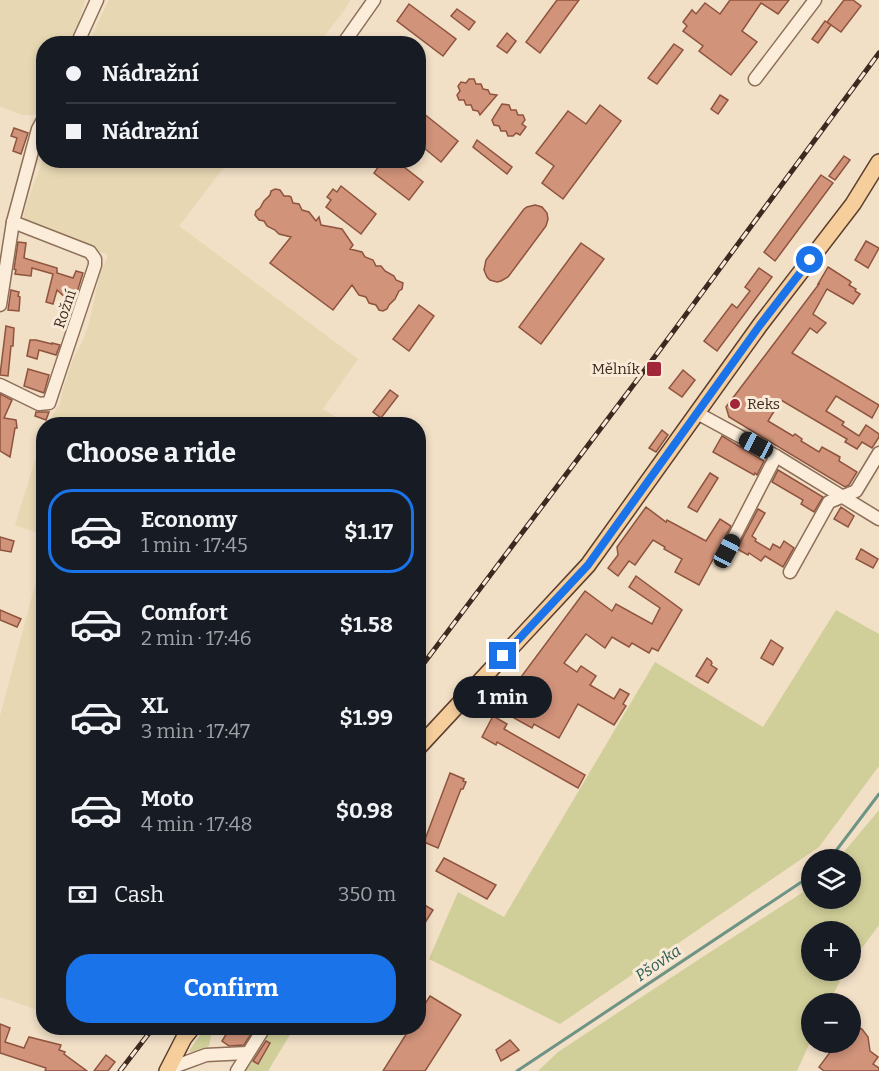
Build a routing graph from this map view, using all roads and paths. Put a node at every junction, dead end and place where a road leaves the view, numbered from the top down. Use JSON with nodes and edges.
{"nodes":[{"id":1,"x":97,"y":0,"type":"edge"},
{"id":2,"x":375,"y":0,"type":"edge"},
{"id":3,"x":815,"y":0,"type":"edge"},
{"id":4,"x":81,"y":36,"type":"edge"},
{"id":5,"x":349,"y":36,"type":"edge"},
{"id":6,"x":755,"y":79,"type":"dead end"},
{"id":7,"x":36,"y":136,"type":"edge"},
{"id":8,"x":879,"y":162,"type":"edge"},
{"id":9,"x":13,"y":222,"type":"junction"},
{"id":10,"x":0,"y":305,"type":"edge"},
{"id":11,"x":0,"y":386,"type":"edge"},
{"id":12,"x":697,"y":413,"type":"junction"},
{"id":13,"x":879,"y":453,"type":"edge"},
{"id":14,"x":776,"y":456,"type":"junction"},
{"id":15,"x":842,"y":497,"type":"junction"},
{"id":16,"x":879,"y":519,"type":"edge"},
{"id":17,"x":727,"y":551,"type":"dead end"},
{"id":18,"x":790,"y":572,"type":"dead end"},
{"id":19,"x":426,"y":739,"type":"edge"},
{"id":20,"x":187,"y":1035,"type":"edge"},
{"id":21,"x":259,"y":1035,"type":"edge"},
{"id":22,"x":247,"y":1053,"type":"junction"},
{"id":23,"x":165,"y":1071,"type":"edge"},
{"id":24,"x":237,"y":1071,"type":"edge"}],
"edges":[{"from":1,"to":4,"type":"street"},
{"from":2,"to":5,"type":"street"},
{"from":3,"to":6,"type":"street"},
{"from":7,"to":9,"type":"street"},
{"from":8,"to":12,"type":"main road"},
{"from":9,"to":10,"type":"street"},
{"from":9,"to":11,"type":"street","name":"Rožní"},
{"from":12,"to":14,"type":"street"},
{"from":12,"to":19,"type":"main road"},
{"from":13,"to":15,"type":"street"},
{"from":14,"to":15,"type":"street"},
{"from":14,"to":17,"type":"street"},
{"from":15,"to":16,"type":"street"},
{"from":15,"to":18,"type":"street"},
{"from":20,"to":23,"type":"main road"},
{"from":21,"to":22,"type":"street"},
{"from":22,"to":23,"type":"street"},
{"from":22,"to":24,"type":"street"}]}
